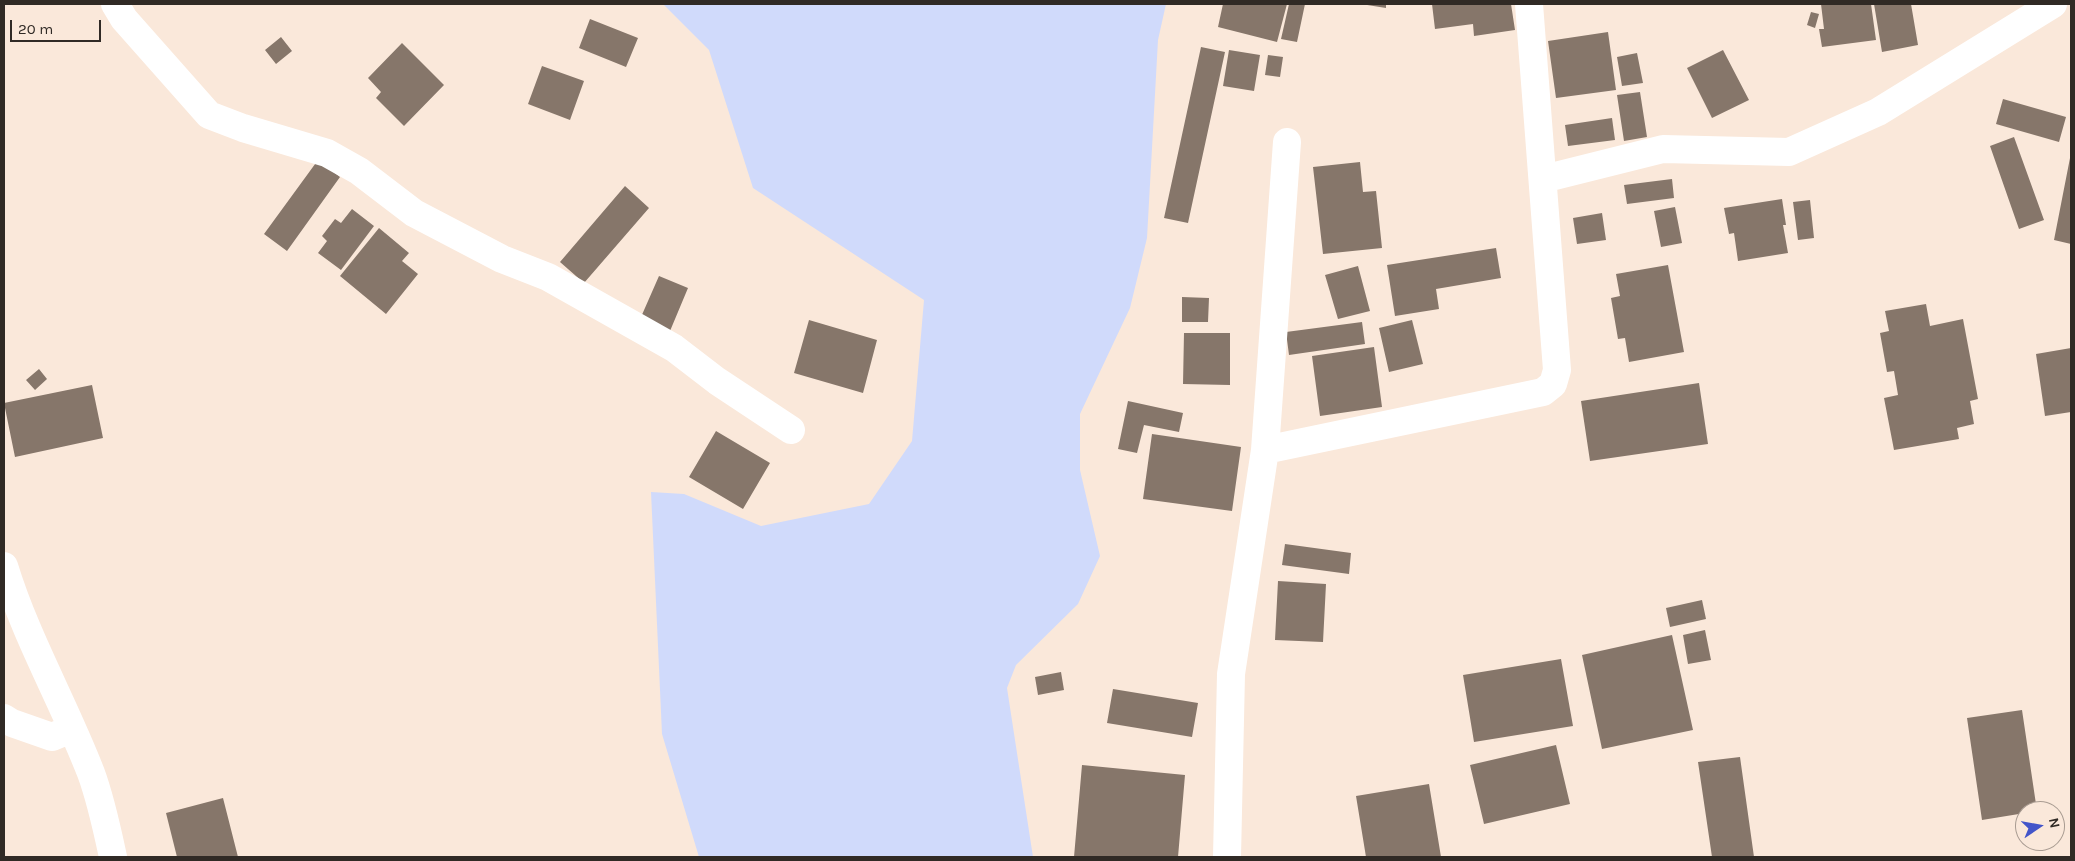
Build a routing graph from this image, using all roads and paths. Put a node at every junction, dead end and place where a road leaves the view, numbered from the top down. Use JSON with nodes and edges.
{"nodes":[{"id":1,"x":115,"y":4,"type":"edge"},
{"id":2,"x":1529,"y":4,"type":"edge"},
{"id":3,"x":2053,"y":4,"type":"edge"},
{"id":4,"x":1287,"y":142,"type":"dead end"},
{"id":5,"x":1543,"y":179,"type":"junction"},
{"id":6,"x":791,"y":430,"type":"dead end"},
{"id":7,"x":1264,"y":450,"type":"junction"},
{"id":8,"x":4,"y":566,"type":"edge"},
{"id":9,"x":4,"y":718,"type":"edge"},
{"id":10,"x":71,"y":729,"type":"junction"},
{"id":11,"x":113,"y":857,"type":"edge"},
{"id":12,"x":1227,"y":857,"type":"edge"}],
"edges":[{"from":1,"to":6,"type":"street"},
{"from":2,"to":5,"type":"street"},
{"from":3,"to":5,"type":"street"},
{"from":4,"to":7,"type":"street"},
{"from":5,"to":7,"type":"street"},
{"from":7,"to":12,"type":"street"},
{"from":8,"to":10,"type":"street"},
{"from":9,"to":10,"type":"street"},
{"from":10,"to":11,"type":"street"}]}
